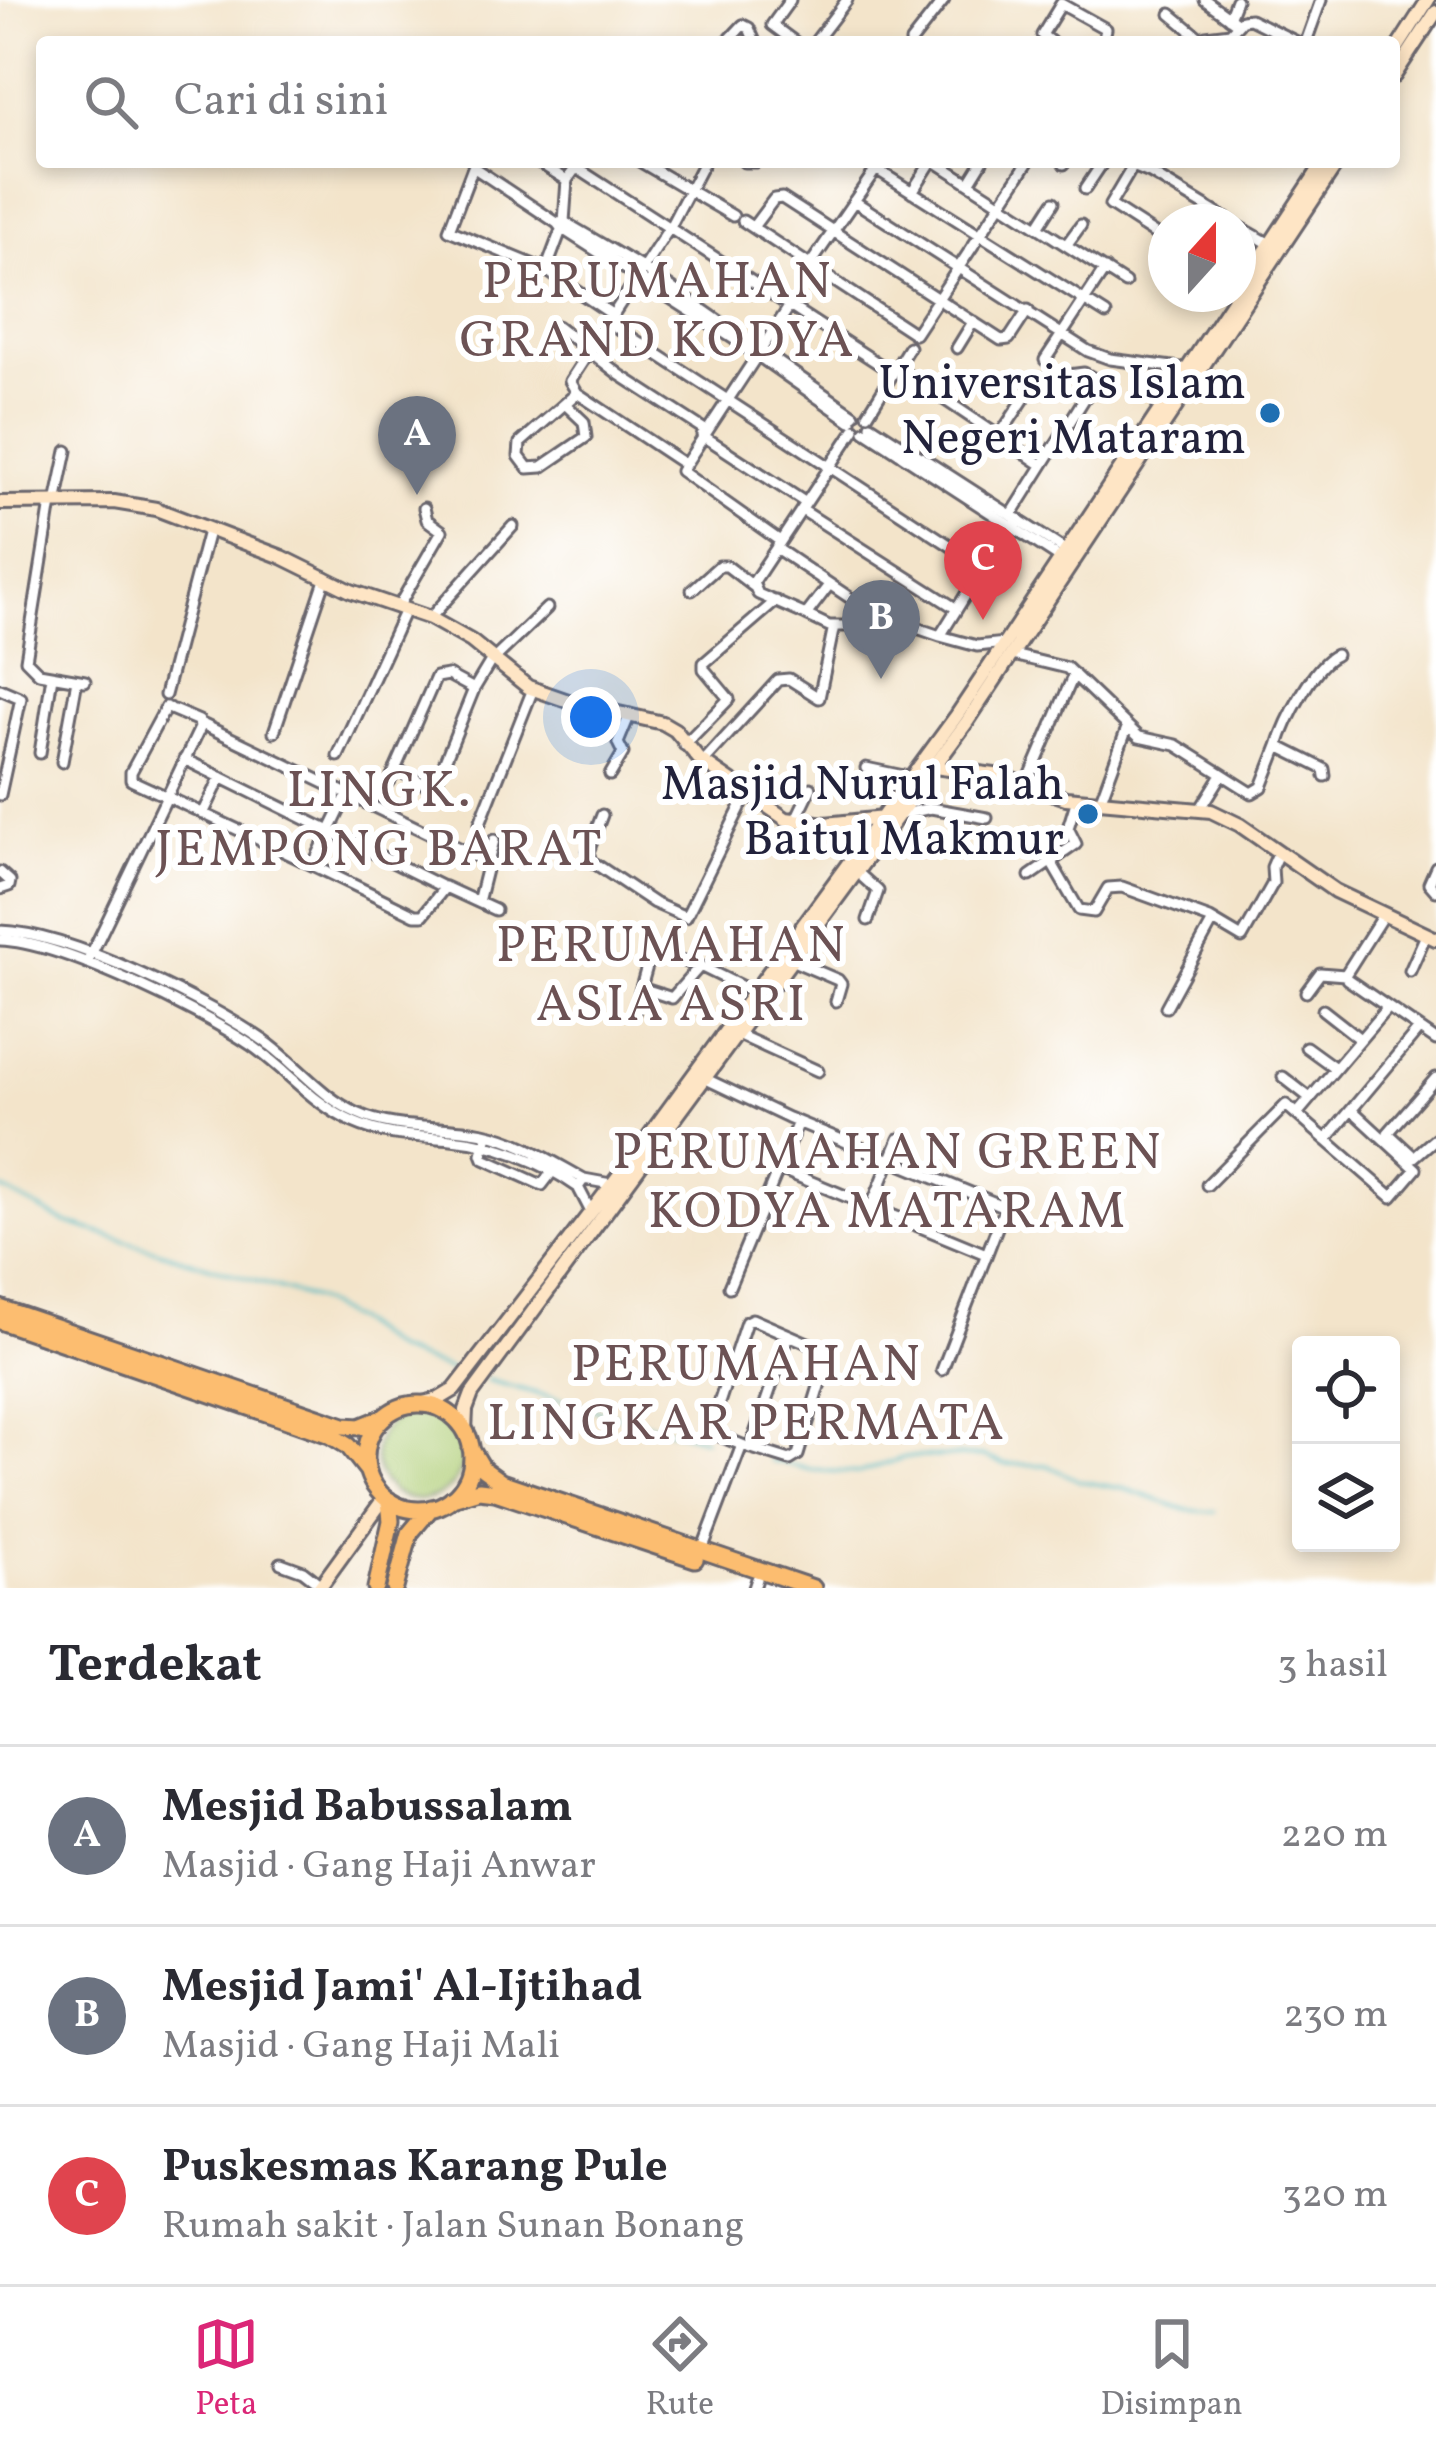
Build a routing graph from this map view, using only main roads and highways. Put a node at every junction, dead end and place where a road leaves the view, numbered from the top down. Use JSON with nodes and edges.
{"nodes":[{"id":1,"x":1428,"y":0,"type":"edge"},
{"id":2,"x":1436,"y":12,"type":"edge"},
{"id":3,"x":1422,"y":21,"type":"junction"},
{"id":4,"x":1400,"y":46,"type":"edge"},
{"id":5,"x":1400,"y":64,"type":"edge"},
{"id":6,"x":1321,"y":168,"type":"edge"},
{"id":7,"x":1332,"y":168,"type":"edge"},
{"id":8,"x":1292,"y":221,"type":"junction"},
{"id":9,"x":1256,"y":265,"type":"edge"},
{"id":10,"x":1226,"y":312,"type":"edge"},
{"id":11,"x":0,"y":503,"type":"edge"},
{"id":12,"x":1101,"y":511,"type":"junction"},
{"id":13,"x":1040,"y":604,"type":"junction"},
{"id":14,"x":962,"y":719,"type":"junction"},
{"id":15,"x":934,"y":767,"type":"junction"},
{"id":16,"x":884,"y":818,"type":"junction"},
{"id":17,"x":860,"y":863,"type":"junction"},
{"id":18,"x":1431,"y":937,"type":"edge"},
{"id":19,"x":733,"y":1032,"type":"junction"},
{"id":20,"x":609,"y":1195,"type":"junction"},
{"id":21,"x":0,"y":1308,"type":"edge"},
{"id":22,"x":0,"y":1321,"type":"edge"},
{"id":23,"x":419,"y":1404,"type":"junction"},
{"id":24,"x":382,"y":1418,"type":"junction"},
{"id":25,"x":465,"y":1431,"type":"junction"},
{"id":26,"x":471,"y":1449,"type":"junction"},
{"id":27,"x":367,"y":1470,"type":"junction"},
{"id":28,"x":452,"y":1498,"type":"junction"},
{"id":29,"x":387,"y":1499,"type":"junction"},
{"id":30,"x":431,"y":1508,"type":"junction"},
{"id":31,"x":586,"y":1516,"type":"junction"},
{"id":32,"x":327,"y":1577,"type":"edge"},
{"id":33,"x":756,"y":1584,"type":"edge"},
{"id":34,"x":376,"y":1588,"type":"edge"},
{"id":35,"x":395,"y":1588,"type":"edge"},
{"id":36,"x":783,"y":1588,"type":"edge"},
{"id":37,"x":813,"y":1588,"type":"edge"}],
"edges":[{"from":1,"to":3,"type":"main road"},
{"from":2,"to":3,"type":"main road"},
{"from":3,"to":4,"type":"main road"},
{"from":3,"to":5,"type":"main road"},
{"from":6,"to":8,"type":"main road"},
{"from":7,"to":8,"type":"main road"},
{"from":8,"to":9,"type":"main road"},
{"from":8,"to":12,"type":"main road"},
{"from":10,"to":12,"type":"main road"},
{"from":11,"to":16,"type":"main road"},
{"from":12,"to":13,"type":"main road"},
{"from":12,"to":13,"type":"main road"},
{"from":13,"to":14,"type":"main road"},
{"from":14,"to":15,"type":"main road"},
{"from":14,"to":16,"type":"main road"},
{"from":15,"to":17,"type":"main road"},
{"from":15,"to":18,"type":"main road"},
{"from":16,"to":17,"type":"main road"},
{"from":17,"to":19,"type":"main road"},
{"from":17,"to":19,"type":"main road"},
{"from":19,"to":20,"type":"main road"},
{"from":19,"to":20,"type":"main road"},
{"from":20,"to":23,"type":"main road"},
{"from":20,"to":25,"type":"main road"},
{"from":21,"to":24,"type":"highway"},
{"from":22,"to":27,"type":"highway"},
{"from":23,"to":24,"type":"highway"},
{"from":23,"to":25,"type":"highway"},
{"from":24,"to":27,"type":"highway"},
{"from":25,"to":26,"type":"highway"},
{"from":26,"to":28,"type":"highway"},
{"from":26,"to":31,"type":"highway"},
{"from":27,"to":29,"type":"highway"},
{"from":28,"to":30,"type":"highway"},
{"from":28,"to":31,"type":"highway"},
{"from":29,"to":30,"type":"highway"},
{"from":29,"to":32,"type":"main road"},
{"from":29,"to":34,"type":"highway"},
{"from":30,"to":35,"type":"highway"},
{"from":31,"to":33,"type":"highway"},
{"from":31,"to":37,"type":"highway"},
{"from":33,"to":36,"type":"highway"}]}
